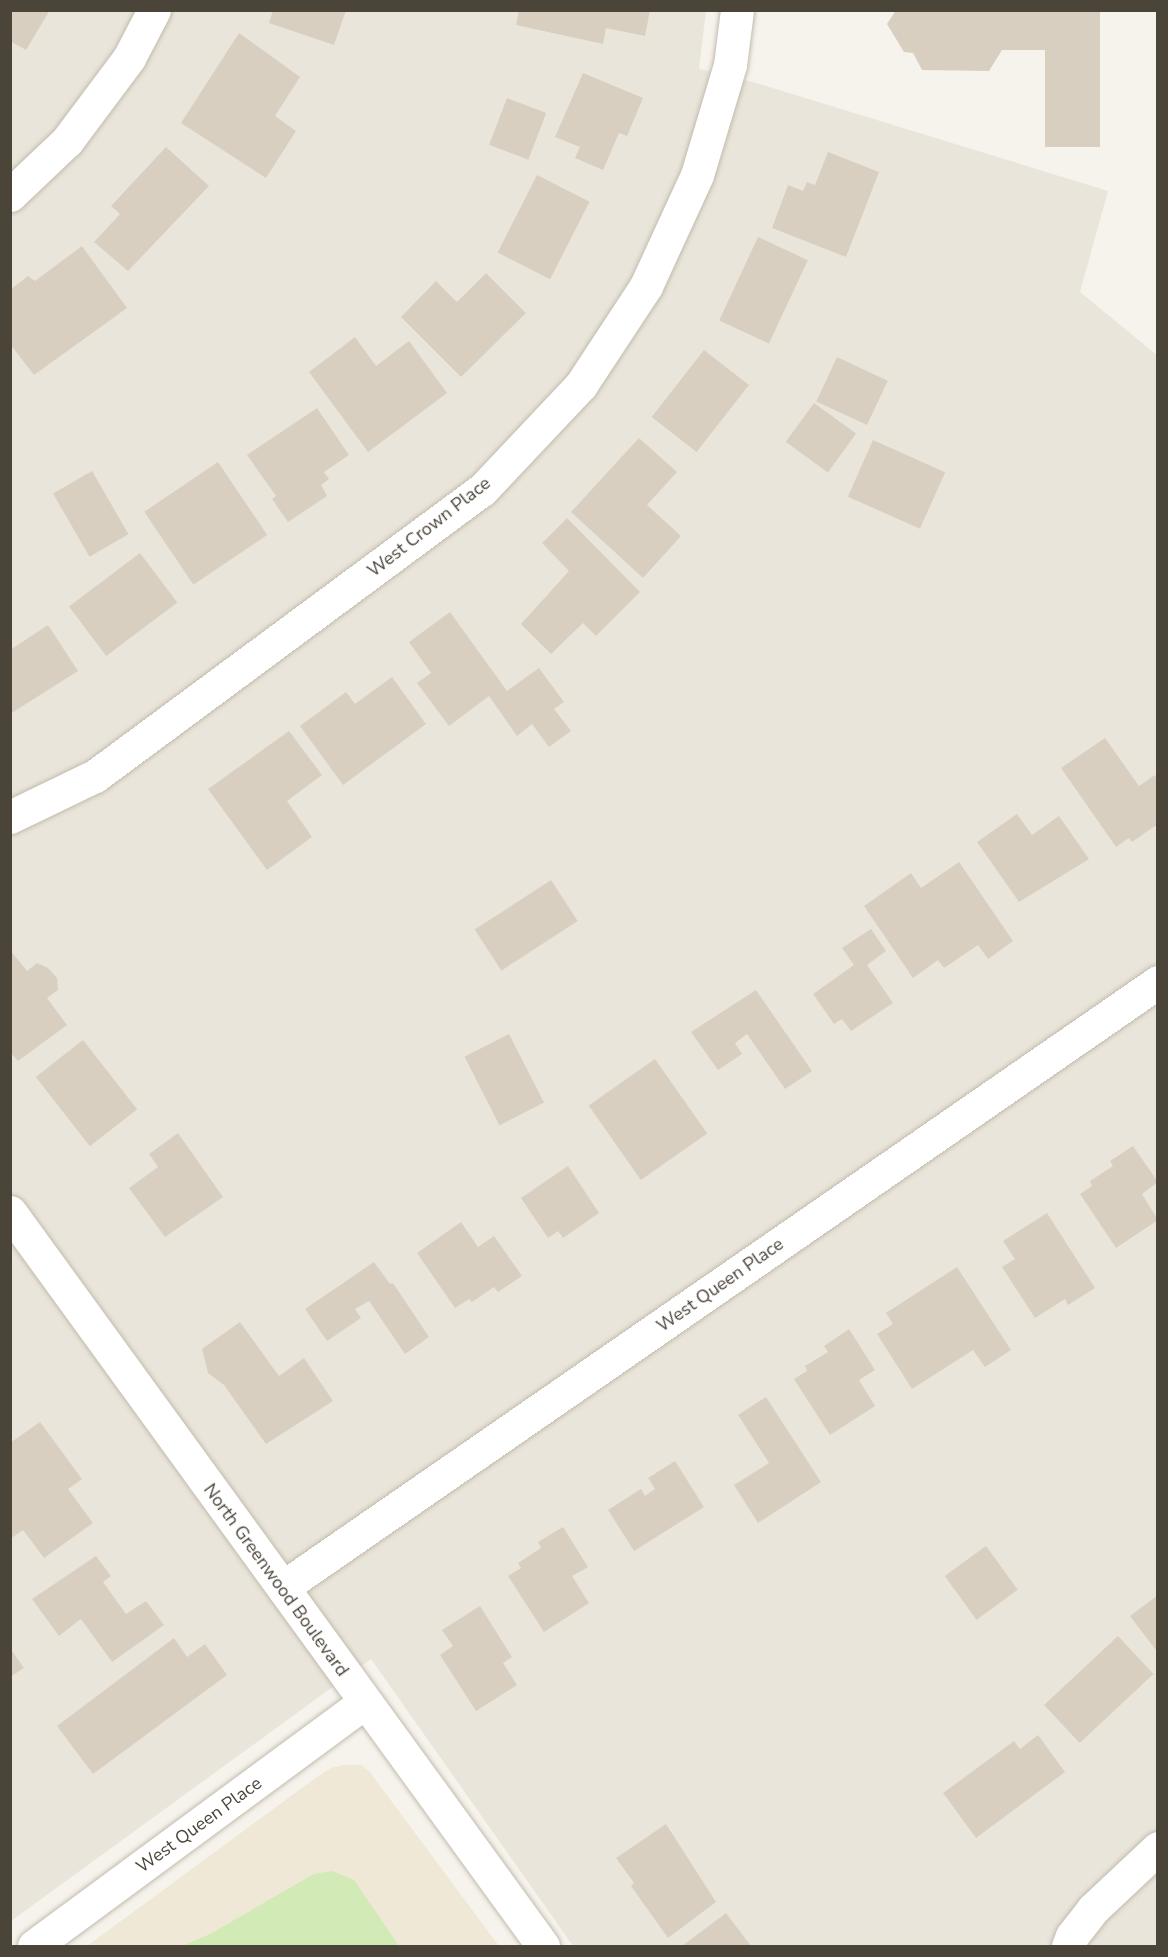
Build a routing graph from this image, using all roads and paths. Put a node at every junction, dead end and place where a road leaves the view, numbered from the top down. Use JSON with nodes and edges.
{"nodes":[{"id":1,"x":154,"y":10,"type":"edge"},
{"id":2,"x":737,"y":10,"type":"edge"},
{"id":3,"x":10,"y":195,"type":"edge"},
{"id":4,"x":10,"y":817,"type":"edge"},
{"id":5,"x":1158,"y":982,"type":"edge"},
{"id":6,"x":10,"y":1212,"type":"edge"},
{"id":7,"x":283,"y":1587,"type":"junction"},
{"id":8,"x":364,"y":1703,"type":"junction"},
{"id":9,"x":1158,"y":1848,"type":"edge"},
{"id":10,"x":34,"y":1947,"type":"edge"},
{"id":11,"x":543,"y":1947,"type":"edge"},
{"id":12,"x":1068,"y":1947,"type":"edge"}],
"edges":[{"from":1,"to":3,"type":"street"},
{"from":2,"to":4,"type":"street","name":"West Crown Place"},
{"from":5,"to":7,"type":"street","name":"West Queen Place"},
{"from":6,"to":7,"type":"street","name":"North Greenwood Boulevard"},
{"from":7,"to":8,"type":"street","name":"North Greenwood Boulevard"},
{"from":8,"to":10,"type":"street","name":"West Queen Place"},
{"from":8,"to":11,"type":"street","name":"North Greenwood Boulevard"},
{"from":9,"to":12,"type":"street"}]}
